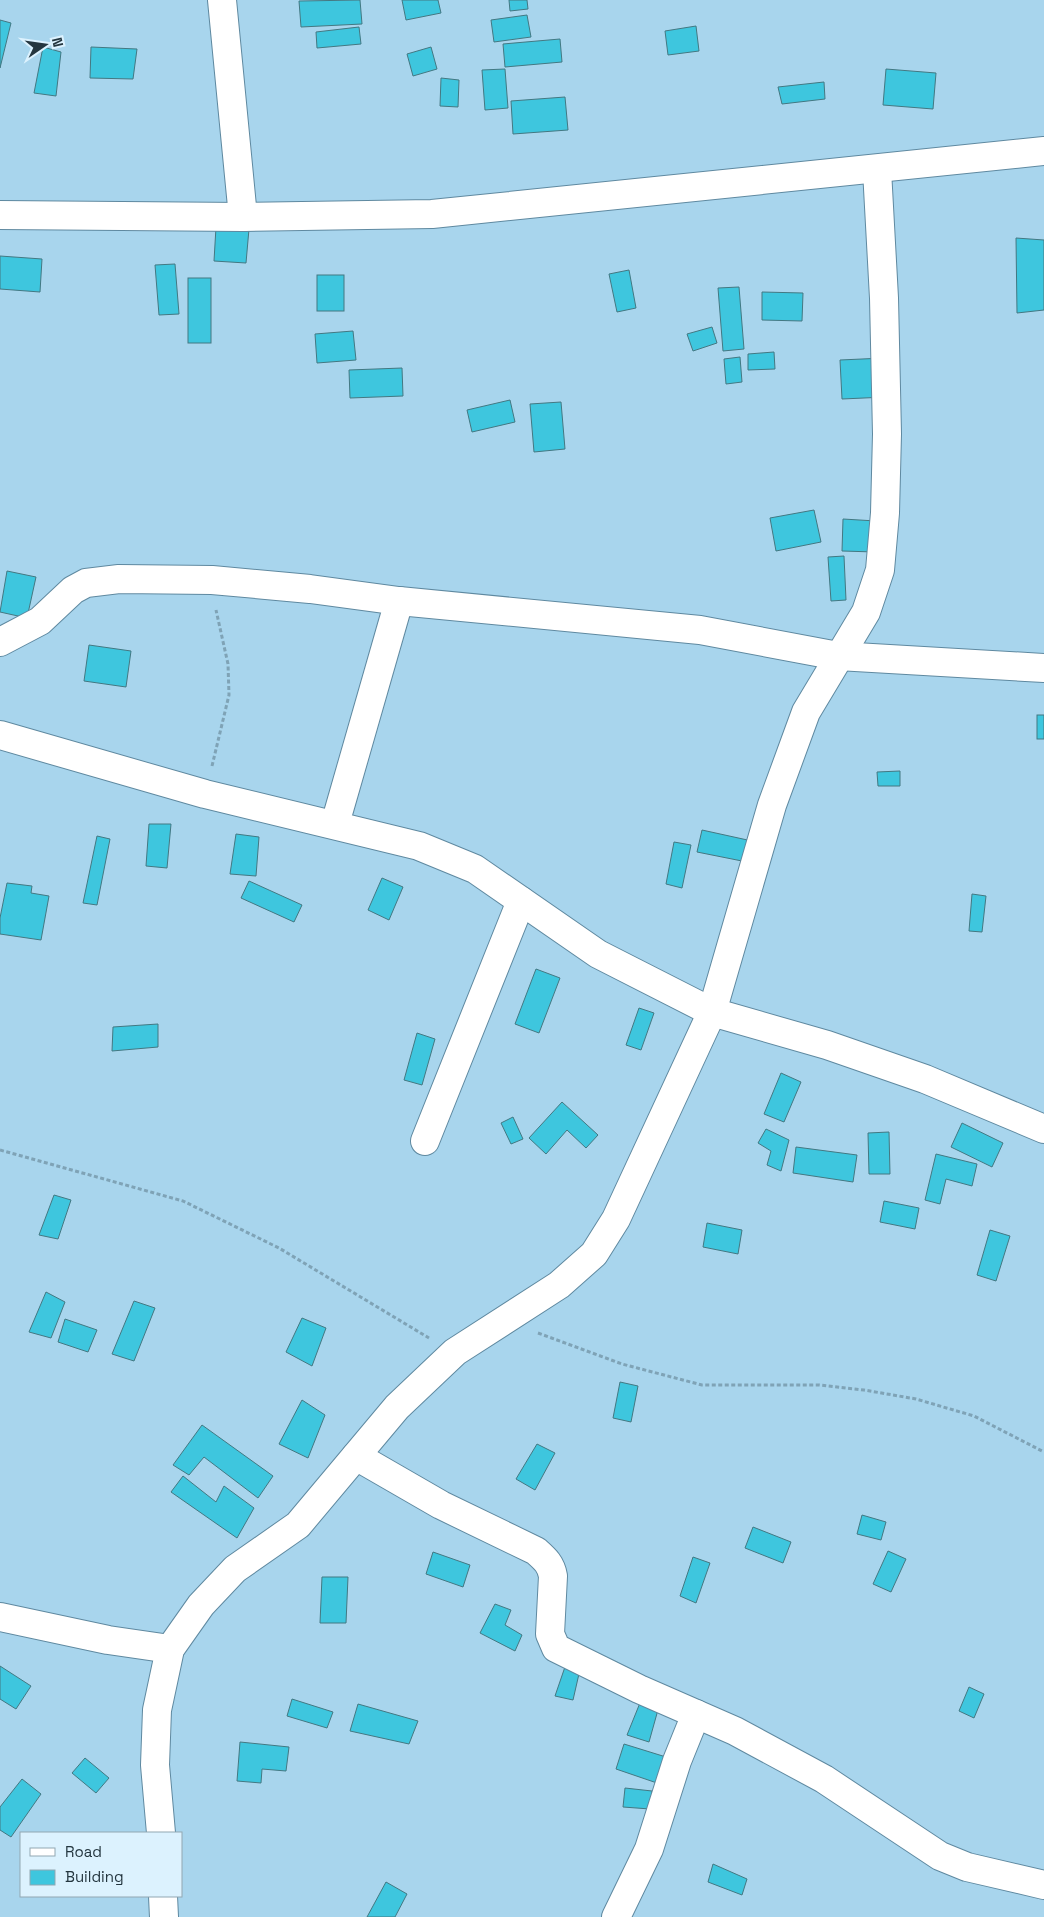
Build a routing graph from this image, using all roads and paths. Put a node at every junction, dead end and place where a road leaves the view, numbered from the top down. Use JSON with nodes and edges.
{"nodes":[{"id":1,"x":222,"y":0,"type":"edge"},
{"id":2,"x":1044,"y":151,"type":"edge"},
{"id":3,"x":877,"y":170,"type":"junction"},
{"id":4,"x":0,"y":215,"type":"edge"},
{"id":5,"x":243,"y":217,"type":"junction"},
{"id":6,"x":212,"y":580,"type":"junction"},
{"id":7,"x":399,"y":601,"type":"junction"},
{"id":8,"x":0,"y":642,"type":"edge"},
{"id":9,"x":838,"y":656,"type":"junction"},
{"id":10,"x":1044,"y":668,"type":"edge"},
{"id":11,"x":0,"y":735,"type":"edge"},
{"id":12,"x":205,"y":794,"type":"junction"},
{"id":13,"x":335,"y":824,"type":"junction"},
{"id":14,"x":521,"y":901,"type":"junction"},
{"id":15,"x":712,"y":1012,"type":"junction"},
{"id":16,"x":1044,"y":1128,"type":"edge"},
{"id":17,"x":425,"y":1141,"type":"dead end"},
{"id":18,"x":0,"y":1150,"type":"edge"},
{"id":19,"x":505,"y":1321,"type":"junction"},
{"id":20,"x":454,"y":1352,"type":"junction"},
{"id":21,"x":1044,"y":1452,"type":"edge"},
{"id":22,"x":356,"y":1456,"type":"junction"},
{"id":23,"x":0,"y":1617,"type":"edge"},
{"id":24,"x":170,"y":1649,"type":"junction"},
{"id":25,"x":696,"y":1714,"type":"junction"},
{"id":26,"x":160,"y":1832,"type":"edge"},
{"id":27,"x":1044,"y":1886,"type":"edge"},
{"id":28,"x":163,"y":1897,"type":"edge"},
{"id":29,"x":164,"y":1917,"type":"edge"},
{"id":30,"x":616,"y":1917,"type":"edge"}],
"edges":[{"from":1,"to":5,"type":"street"},
{"from":2,"to":3,"type":"street"},
{"from":3,"to":5,"type":"street"},
{"from":3,"to":9,"type":"street"},
{"from":4,"to":5,"type":"street"},
{"from":6,"to":7,"type":"street"},
{"from":6,"to":8,"type":"street"},
{"from":6,"to":12,"type":"path"},
{"from":7,"to":9,"type":"street"},
{"from":7,"to":13,"type":"street"},
{"from":9,"to":10,"type":"street"},
{"from":9,"to":15,"type":"street"},
{"from":11,"to":12,"type":"street"},
{"from":12,"to":13,"type":"street"},
{"from":13,"to":14,"type":"street"},
{"from":14,"to":15,"type":"street"},
{"from":14,"to":17,"type":"street"},
{"from":15,"to":16,"type":"street"},
{"from":15,"to":19,"type":"street"},
{"from":18,"to":20,"type":"path"},
{"from":19,"to":20,"type":"street"},
{"from":19,"to":21,"type":"path"},
{"from":20,"to":22,"type":"street"},
{"from":22,"to":24,"type":"street"},
{"from":22,"to":25,"type":"street"},
{"from":23,"to":24,"type":"street"},
{"from":24,"to":26,"type":"street"},
{"from":25,"to":27,"type":"street"},
{"from":25,"to":30,"type":"street"},
{"from":28,"to":29,"type":"street"}]}
